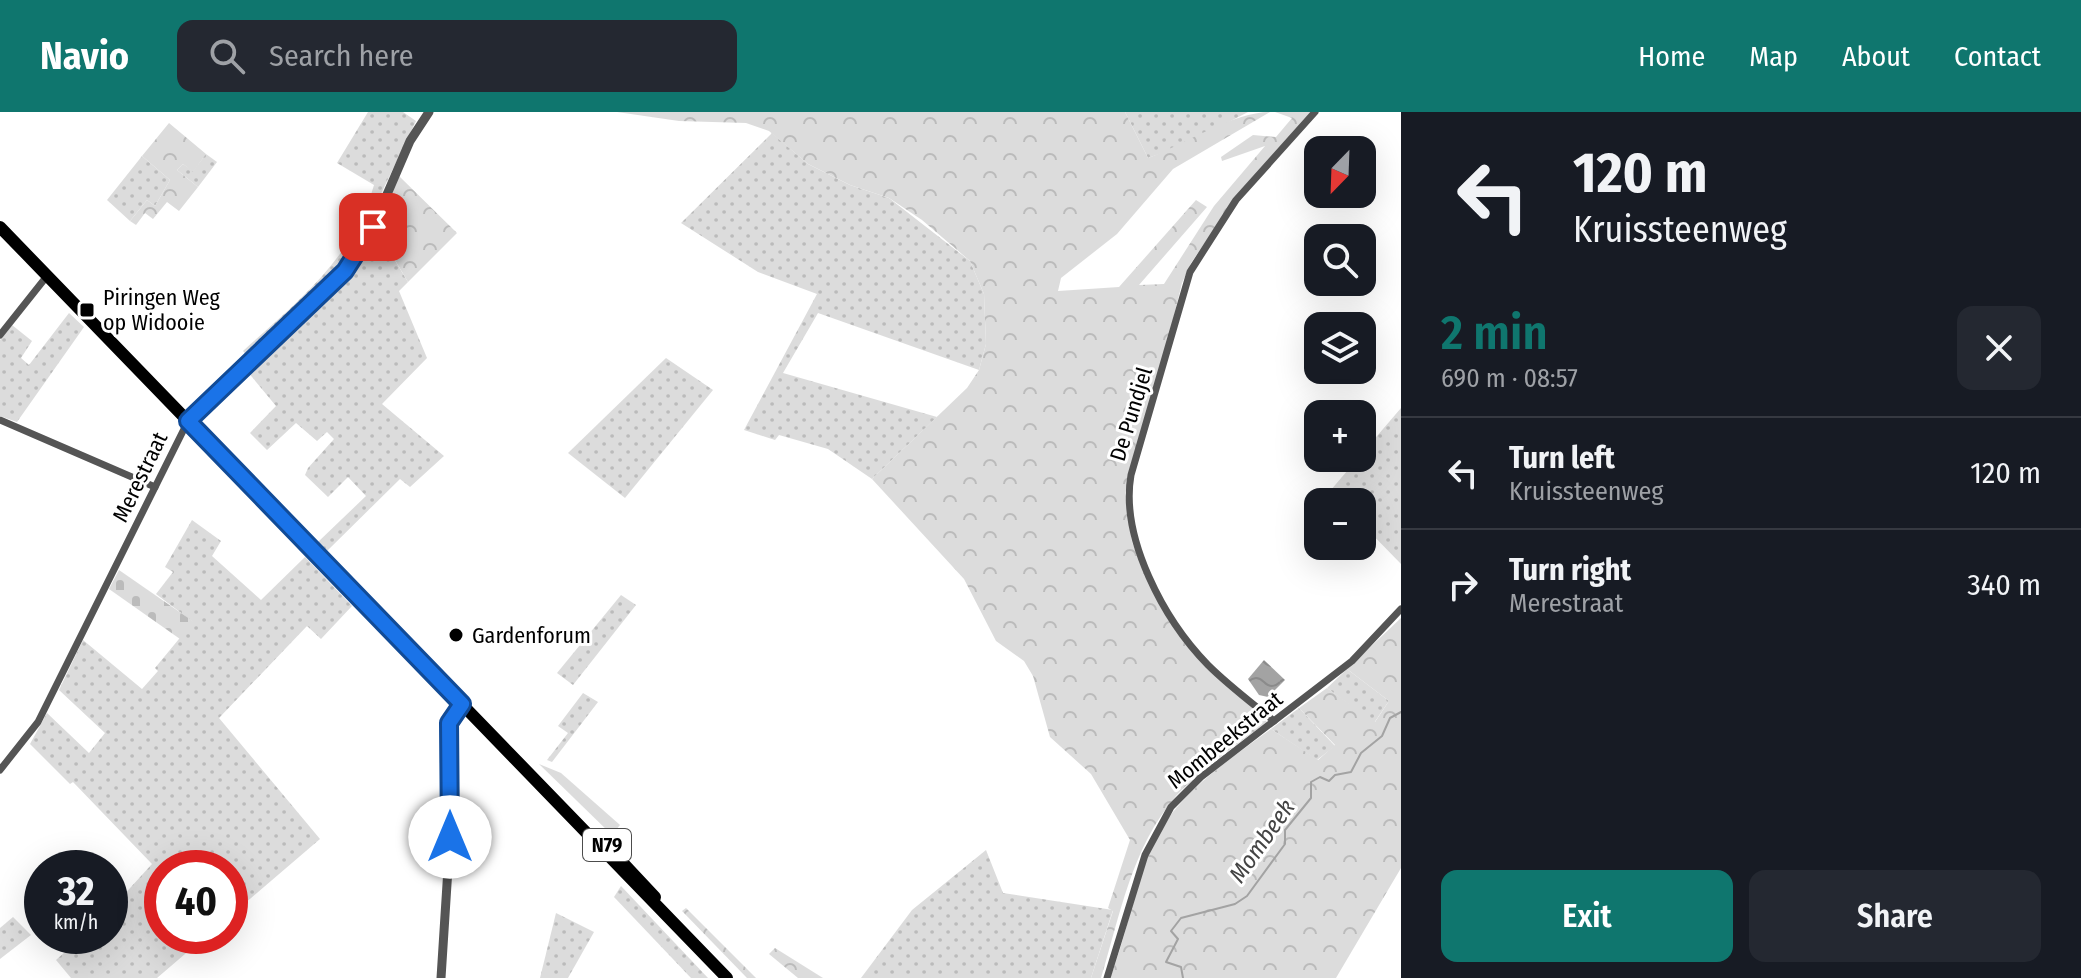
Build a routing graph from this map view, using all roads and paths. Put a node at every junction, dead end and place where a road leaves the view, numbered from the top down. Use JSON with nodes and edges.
{"nodes":[{"id":1,"x":429,"y":112,"type":"edge"},
{"id":2,"x":1315,"y":112,"type":"edge"},
{"id":3,"x":0,"y":227,"type":"edge"},
{"id":4,"x":47,"y":276,"type":"junction"},
{"id":5,"x":0,"y":335,"type":"edge"},
{"id":6,"x":0,"y":420,"type":"edge"},
{"id":7,"x":188,"y":421,"type":"junction"},
{"id":8,"x":155,"y":487,"type":"junction"},
{"id":9,"x":1401,"y":609,"type":"edge"},
{"id":10,"x":462,"y":704,"type":"junction"},
{"id":11,"x":1274,"y":721,"type":"junction"},
{"id":12,"x":0,"y":770,"type":"edge"},
{"id":13,"x":441,"y":978,"type":"edge"},
{"id":14,"x":727,"y":978,"type":"edge"},
{"id":15,"x":1107,"y":978,"type":"edge"}],
"edges":[{"from":1,"to":7,"type":"street","name":"Merestraat"},
{"from":2,"to":11,"type":"street","name":"De Pundjel"},
{"from":3,"to":4,"type":"main road","number":"N79"},
{"from":4,"to":5,"type":"street"},
{"from":4,"to":7,"type":"main road","number":"N79"},
{"from":6,"to":8,"type":"street"},
{"from":7,"to":8,"type":"street","name":"Merestraat"},
{"from":7,"to":10,"type":"main road","number":"N79"},
{"from":8,"to":12,"type":"street","name":"Merestraat"},
{"from":9,"to":11,"type":"street","name":"Mombeekstraat"},
{"from":10,"to":13,"type":"street"},
{"from":10,"to":14,"type":"main road","number":"N79"},
{"from":11,"to":15,"type":"street","name":"Mombeekstraat"}]}
